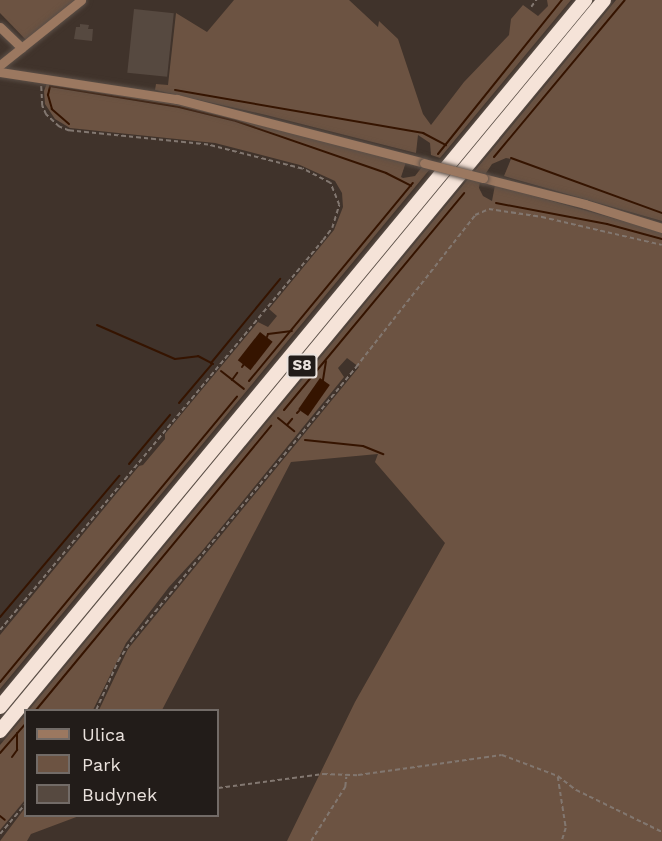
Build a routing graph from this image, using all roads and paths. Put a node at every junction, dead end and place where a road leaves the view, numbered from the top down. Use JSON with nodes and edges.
{"nodes":[{"id":1,"x":81,"y":0,"type":"edge"},
{"id":2,"x":536,"y":0,"type":"edge"},
{"id":3,"x":585,"y":0,"type":"edge"},
{"id":4,"x":604,"y":0,"type":"edge"},
{"id":5,"x":531,"y":6,"type":"dead end"},
{"id":6,"x":0,"y":27,"type":"edge"},
{"id":7,"x":22,"y":48,"type":"junction"},
{"id":8,"x":0,"y":65,"type":"edge"},
{"id":9,"x":0,"y":72,"type":"edge"},
{"id":10,"x":42,"y":78,"type":"junction"},
{"id":11,"x":662,"y":228,"type":"edge"},
{"id":12,"x":662,"y":246,"type":"edge"},
{"id":13,"x":0,"y":630,"type":"edge"},
{"id":14,"x":0,"y":707,"type":"edge"},
{"id":15,"x":97,"y":709,"type":"edge"},
{"id":16,"x":0,"y":731,"type":"edge"},
{"id":17,"x":342,"y":773,"type":"dead end"},
{"id":18,"x":346,"y":775,"type":"junction"},
{"id":19,"x":558,"y":777,"type":"junction"},
{"id":20,"x":219,"y":788,"type":"edge"},
{"id":21,"x":24,"y":805,"type":"edge"},
{"id":22,"x":662,"y":832,"type":"edge"},
{"id":23,"x":0,"y":834,"type":"edge"},
{"id":24,"x":311,"y":841,"type":"edge"},
{"id":25,"x":562,"y":841,"type":"edge"}],
"edges":[{"from":1,"to":7,"type":"street"},
{"from":2,"to":5,"type":"path"},
{"from":3,"to":14,"type":"highway","number":"S8"},
{"from":4,"to":16,"type":"highway","number":"S8"},
{"from":6,"to":7,"type":"street"},
{"from":7,"to":8,"type":"street"},
{"from":9,"to":10,"type":"street"},
{"from":10,"to":11,"type":"street","bridge":true},
{"from":10,"to":13,"type":"path"},
{"from":12,"to":15,"type":"path"},
{"from":17,"to":18,"type":"path"},
{"from":18,"to":19,"type":"path"},
{"from":18,"to":20,"type":"path"},
{"from":18,"to":24,"type":"path"},
{"from":19,"to":22,"type":"path"},
{"from":19,"to":25,"type":"path"},
{"from":21,"to":23,"type":"path"}]}
